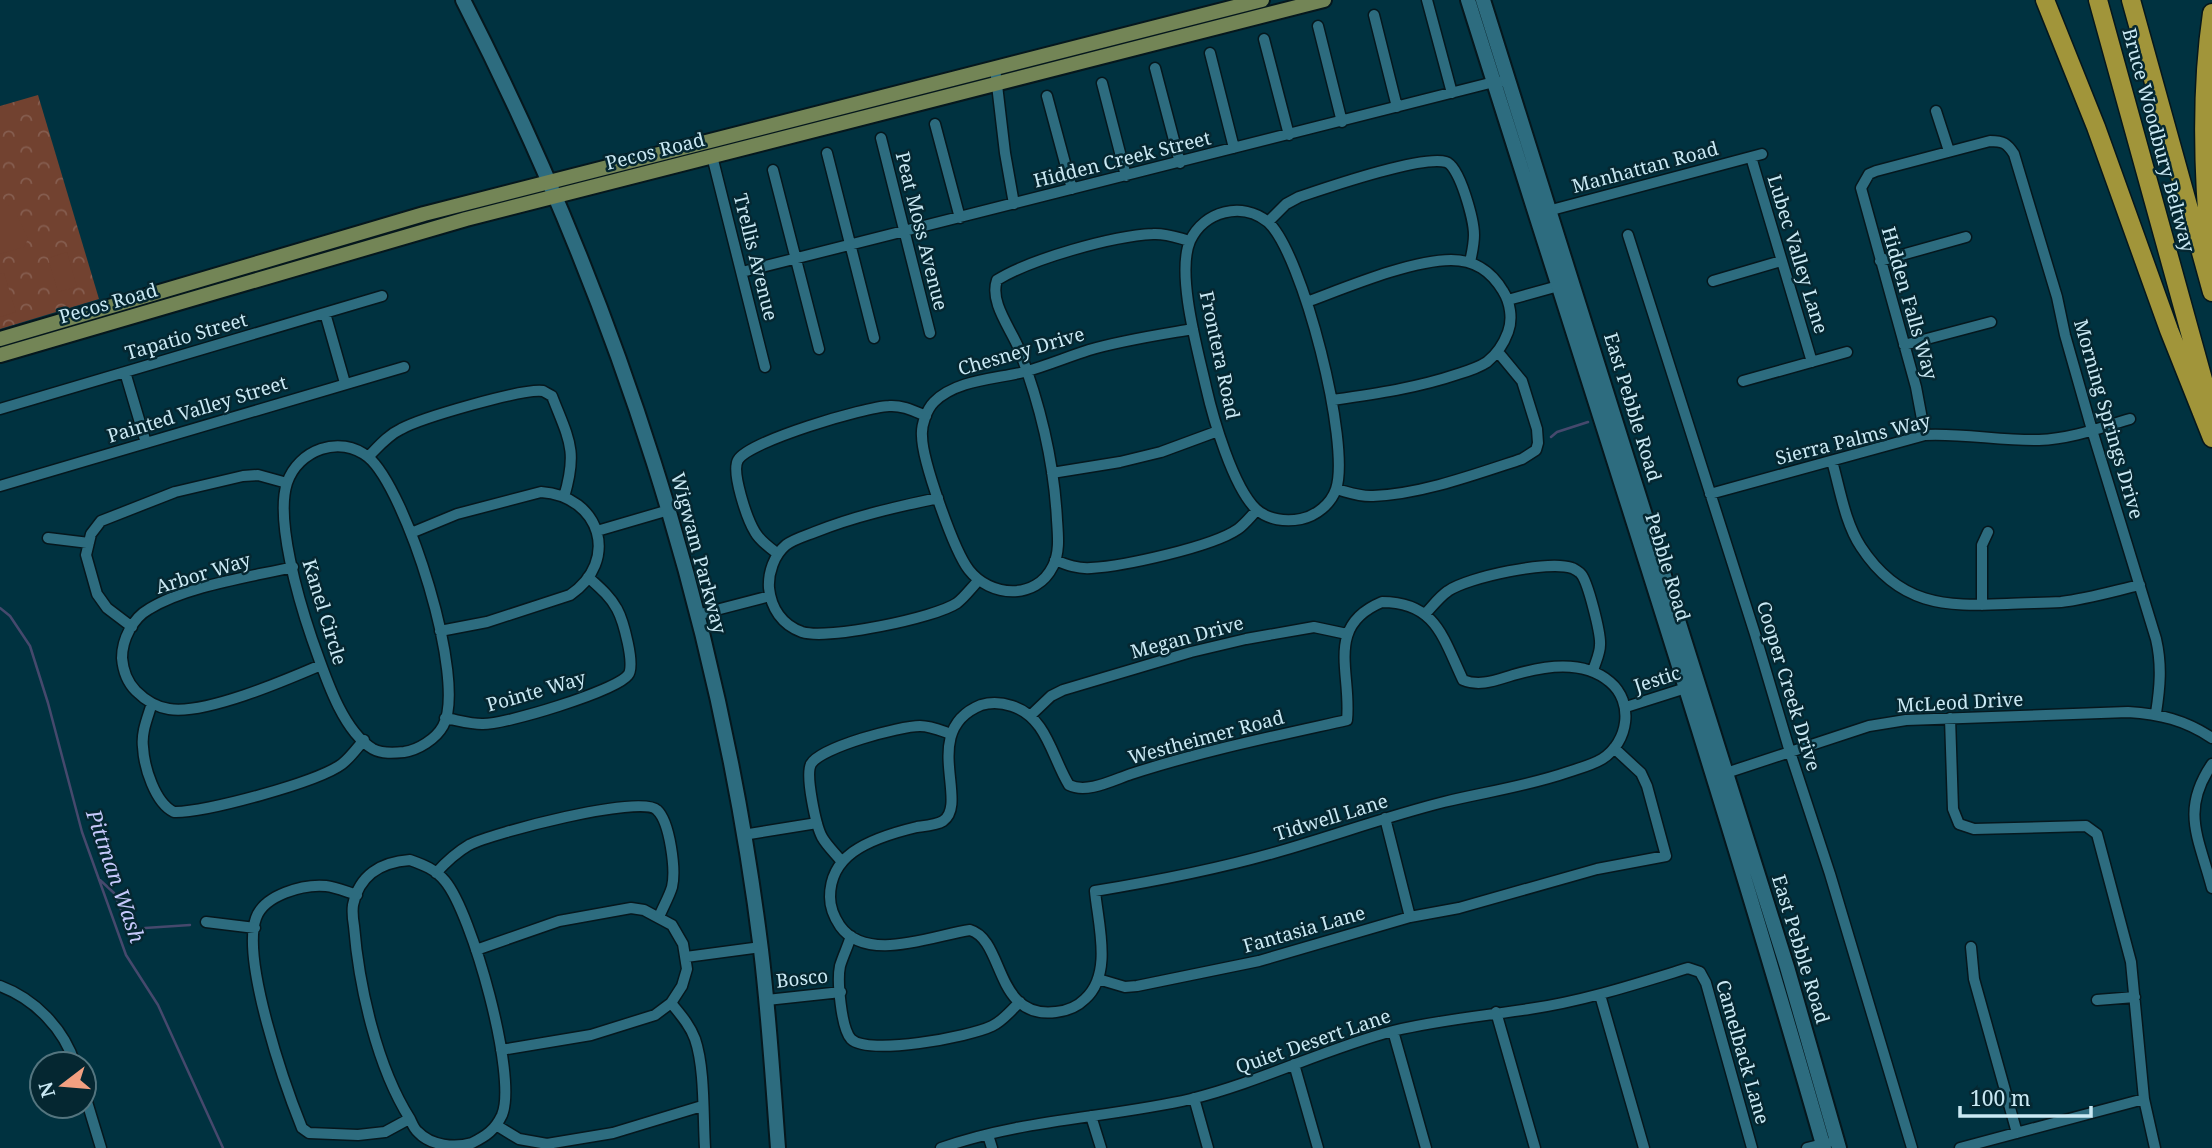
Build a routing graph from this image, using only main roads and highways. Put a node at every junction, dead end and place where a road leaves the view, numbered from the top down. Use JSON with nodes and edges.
{"nodes":[{"id":1,"x":463,"y":0,"type":"edge"},
{"id":2,"x":1324,"y":0,"type":"edge"},
{"id":3,"x":1468,"y":0,"type":"edge"},
{"id":4,"x":1483,"y":0,"type":"edge"},
{"id":5,"x":2045,"y":0,"type":"edge"},
{"id":6,"x":2098,"y":0,"type":"edge"},
{"id":7,"x":2131,"y":0,"type":"edge"},
{"id":8,"x":1254,"y":1,"type":"edge"},
{"id":9,"x":2212,"y":13,"type":"edge"},
{"id":10,"x":996,"y":76,"type":"junction"},
{"id":11,"x":743,"y":132,"type":"junction"},
{"id":12,"x":747,"y":147,"type":"junction"},
{"id":13,"x":550,"y":181,"type":"junction"},
{"id":14,"x":556,"y":196,"type":"junction"},
{"id":15,"x":1544,"y":212,"type":"junction"},
{"id":16,"x":2212,"y":265,"type":"edge"},
{"id":17,"x":247,"y":274,"type":"junction"},
{"id":18,"x":2212,"y":292,"type":"edge"},
{"id":19,"x":0,"y":339,"type":"edge"},
{"id":20,"x":0,"y":355,"type":"edge"},
{"id":21,"x":2212,"y":412,"type":"edge"},
{"id":22,"x":2212,"y":439,"type":"edge"},
{"id":23,"x":1831,"y":1145,"type":"edge"},
{"id":24,"x":778,"y":1148,"type":"edge"}],
"edges":[{"from":1,"to":13,"type":"main road","name":"Wigwam Parkway"},
{"from":2,"to":10,"type":"main road","name":"Pecos Road"},
{"from":3,"to":15,"type":"main road"},
{"from":4,"to":15,"type":"main road","name":"East Pebble Road"},
{"from":5,"to":22,"type":"highway"},
{"from":6,"to":21,"type":"highway","name":"Bruce Woodbury Beltway"},
{"from":7,"to":18,"type":"highway","name":"Bruce Woodbury Beltway"},
{"from":8,"to":10,"type":"main road","name":"Pecos Road"},
{"from":9,"to":16,"type":"highway"},
{"from":10,"to":11,"type":"main road","name":"Pecos Road"},
{"from":10,"to":12,"type":"main road","name":"Pecos Road"},
{"from":11,"to":12,"type":"main road"},
{"from":11,"to":13,"type":"main road","name":"Pecos Road"},
{"from":12,"to":14,"type":"main road","name":"Pecos Road"},
{"from":13,"to":14,"type":"main road","name":"Wigwam Parkway"},
{"from":13,"to":17,"type":"main road","name":"Pecos Road"},
{"from":14,"to":17,"type":"main road","name":"Pecos Road"},
{"from":14,"to":24,"type":"main road","name":"Wigwam Parkway"},
{"from":15,"to":23,"type":"main road","name":"East Pebble Road"},
{"from":17,"to":19,"type":"main road","name":"Pecos Road"},
{"from":17,"to":20,"type":"main road","name":"Pecos Road"}]}
